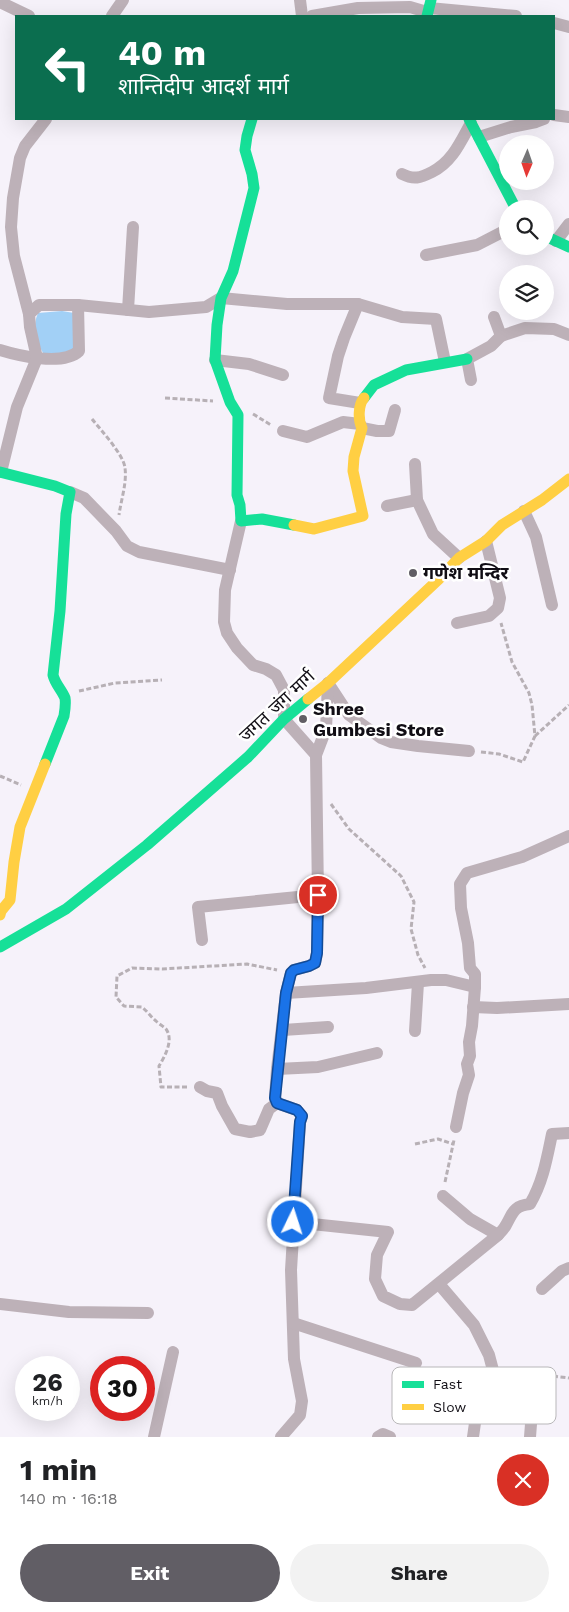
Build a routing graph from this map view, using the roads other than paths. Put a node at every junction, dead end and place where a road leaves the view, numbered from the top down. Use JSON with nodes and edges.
{"nodes":[{"id":1,"x":123,"y":0,"type":"edge"},
{"id":2,"x":0,"y":2,"type":"edge"},
{"id":3,"x":429,"y":9,"type":"edge"},
{"id":4,"x":27,"y":15,"type":"edge"},
{"id":5,"x":113,"y":15,"type":"edge"},
{"id":6,"x":318,"y":15,"type":"edge"},
{"id":7,"x":504,"y":15,"type":"edge"},
{"id":8,"x":555,"y":23,"type":"edge"},
{"id":9,"x":569,"y":27,"type":"edge"},
{"id":10,"x":555,"y":115,"type":"edge"},
{"id":11,"x":569,"y":117,"type":"edge"},
{"id":12,"x":45,"y":120,"type":"edge"},
{"id":13,"x":252,"y":120,"type":"edge"},
{"id":14,"x":541,"y":120,"type":"edge"},
{"id":15,"x":470,"y":121,"type":"edge"},
{"id":16,"x":479,"y":137,"type":"junction"},
{"id":17,"x":402,"y":174,"type":"dead end"},
{"id":18,"x":511,"y":200,"type":"edge"},
{"id":19,"x":569,"y":224,"type":"edge"},
{"id":20,"x":133,"y":227,"type":"dead end"},
{"id":21,"x":499,"y":234,"type":"edge"},
{"id":22,"x":554,"y":235,"type":"edge"},
{"id":23,"x":554,"y":240,"type":"edge"},
{"id":24,"x":569,"y":247,"type":"edge"},
{"id":25,"x":426,"y":254,"type":"dead end"},
{"id":26,"x":221,"y":298,"type":"junction"},
{"id":27,"x":78,"y":304,"type":"junction"},
{"id":28,"x":358,"y":304,"type":"junction"},
{"id":29,"x":128,"y":310,"type":"junction"},
{"id":30,"x":30,"y":314,"type":"junction"},
{"id":31,"x":494,"y":317,"type":"dead end"},
{"id":32,"x":569,"y":335,"type":"edge"},
{"id":33,"x":501,"y":336,"type":"junction"},
{"id":34,"x":0,"y":350,"type":"edge"},
{"id":35,"x":37,"y":358,"type":"junction"},
{"id":36,"x":467,"y":359,"type":"junction"},
{"id":37,"x":215,"y":360,"type":"junction"},
{"id":38,"x":445,"y":362,"type":"junction"},
{"id":39,"x":283,"y":375,"type":"dead end"},
{"id":40,"x":471,"y":380,"type":"dead end"},
{"id":41,"x":360,"y":403,"type":"junction"},
{"id":42,"x":395,"y":410,"type":"dead end"},
{"id":43,"x":361,"y":426,"type":"junction"},
{"id":44,"x":283,"y":431,"type":"dead end"},
{"id":45,"x":415,"y":464,"type":"dead end"},
{"id":46,"x":1,"y":472,"type":"edge"},
{"id":47,"x":569,"y":479,"type":"edge"},
{"id":48,"x":70,"y":492,"type":"junction"},
{"id":49,"x":417,"y":500,"type":"junction"},
{"id":50,"x":387,"y":506,"type":"dead end"},
{"id":51,"x":524,"y":511,"type":"junction"},
{"id":52,"x":241,"y":521,"type":"junction"},
{"id":53,"x":486,"y":541,"type":"junction"},
{"id":54,"x":459,"y":558,"type":"junction"},
{"id":55,"x":230,"y":570,"type":"junction"},
{"id":56,"x":552,"y":605,"type":"dead end"},
{"id":57,"x":457,"y":623,"type":"dead end"},
{"id":58,"x":328,"y":683,"type":"junction"},
{"id":59,"x":284,"y":719,"type":"junction"},
{"id":60,"x":469,"y":751,"type":"road end"},
{"id":61,"x":316,"y":755,"type":"junction"},
{"id":62,"x":569,"y":836,"type":"edge"},
{"id":63,"x":318,"y":895,"type":"junction"},
{"id":64,"x":0,"y":915,"type":"edge"},
{"id":65,"x":202,"y":940,"type":"dead end"},
{"id":66,"x":0,"y":947,"type":"edge"},
{"id":67,"x":418,"y":983,"type":"junction"},
{"id":68,"x":475,"y":987,"type":"junction"},
{"id":69,"x":286,"y":993,"type":"junction"},
{"id":70,"x":569,"y":1004,"type":"edge"},
{"id":71,"x":473,"y":1007,"type":"junction"},
{"id":72,"x":328,"y":1027,"type":"dead end"},
{"id":73,"x":283,"y":1030,"type":"junction"},
{"id":74,"x":414,"y":1031,"type":"dead end"},
{"id":75,"x":377,"y":1053,"type":"dead end"},
{"id":76,"x":277,"y":1069,"type":"junction"},
{"id":77,"x":200,"y":1087,"type":"road end"},
{"id":78,"x":277,"y":1103,"type":"junction"},
{"id":79,"x":456,"y":1127,"type":"road end"},
{"id":80,"x":569,"y":1133,"type":"edge"},
{"id":81,"x":442,"y":1196,"type":"road end"},
{"id":82,"x":293,"y":1222,"type":"junction"},
{"id":83,"x":498,"y":1235,"type":"junction"},
{"id":84,"x":569,"y":1268,"type":"edge"},
{"id":85,"x":439,"y":1284,"type":"junction"},
{"id":86,"x":542,"y":1289,"type":"dead end"},
{"id":87,"x":0,"y":1304,"type":"edge"},
{"id":88,"x":148,"y":1313,"type":"dead end"},
{"id":89,"x":293,"y":1324,"type":"junction"},
{"id":90,"x":173,"y":1352,"type":"dead end"},
{"id":91,"x":416,"y":1363,"type":"road end"},
{"id":92,"x":492,"y":1367,"type":"edge"},
{"id":93,"x":475,"y":1424,"type":"edge"},
{"id":94,"x":531,"y":1424,"type":"edge"},
{"id":95,"x":154,"y":1437,"type":"edge"},
{"id":96,"x":281,"y":1437,"type":"edge"},
{"id":97,"x":378,"y":1437,"type":"edge"},
{"id":98,"x":390,"y":1437,"type":"edge"},
{"id":99,"x":473,"y":1437,"type":"edge"},
{"id":100,"x":530,"y":1437,"type":"edge"}],
"edges":[{"from":1,"to":5,"type":"street"},
{"from":2,"to":4,"type":"street"},
{"from":3,"to":6,"type":"street"},
{"from":3,"to":7,"type":"street"},
{"from":8,"to":9,"type":"street"},
{"from":10,"to":11,"type":"street"},
{"from":12,"to":30,"type":"street"},
{"from":13,"to":26,"type":"street"},
{"from":14,"to":16,"type":"street"},
{"from":15,"to":16,"type":"street"},
{"from":15,"to":17,"type":"street"},
{"from":16,"to":18,"type":"street"},
{"from":19,"to":22,"type":"street"},
{"from":20,"to":29,"type":"street"},
{"from":21,"to":25,"type":"street"},
{"from":23,"to":24,"type":"street"},
{"from":26,"to":28,"type":"street"},
{"from":26,"to":29,"type":"street"},
{"from":26,"to":37,"type":"street"},
{"from":27,"to":29,"type":"street"},
{"from":27,"to":30,"type":"street"},
{"from":27,"to":35,"type":"street"},
{"from":28,"to":38,"type":"street"},
{"from":28,"to":41,"type":"street"},
{"from":30,"to":35,"type":"street"},
{"from":31,"to":33,"type":"street"},
{"from":32,"to":33,"type":"street"},
{"from":33,"to":36,"type":"street"},
{"from":34,"to":35,"type":"street"},
{"from":35,"to":46,"type":"street"},
{"from":36,"to":38,"type":"street"},
{"from":36,"to":40,"type":"street"},
{"from":37,"to":39,"type":"street"},
{"from":37,"to":52,"type":"street"},
{"from":38,"to":41,"type":"street"},
{"from":41,"to":43,"type":"street"},
{"from":42,"to":43,"type":"street"},
{"from":43,"to":44,"type":"street"},
{"from":43,"to":52,"type":"street"},
{"from":45,"to":49,"type":"street"},
{"from":46,"to":48,"type":"street"},
{"from":47,"to":51,"type":"street","name":"जगत जंग मार्ग"},
{"from":48,"to":55,"type":"street"},
{"from":48,"to":64,"type":"street"},
{"from":49,"to":50,"type":"street"},
{"from":49,"to":54,"type":"street"},
{"from":51,"to":53,"type":"street","name":"जगत जंग मार्ग"},
{"from":51,"to":56,"type":"street"},
{"from":52,"to":55,"type":"street"},
{"from":53,"to":54,"type":"street","name":"जगत जंग मार्ग"},
{"from":53,"to":57,"type":"street"},
{"from":54,"to":58,"type":"street","name":"जगत जंग मार्ग"},
{"from":55,"to":59,"type":"street"},
{"from":58,"to":59,"type":"street","name":"जगत जंग मार्ग"},
{"from":58,"to":60,"type":"street"},
{"from":58,"to":61,"type":"street"},
{"from":59,"to":61,"type":"street"},
{"from":59,"to":66,"type":"street","name":"जगत जंग मार्ग"},
{"from":61,"to":63,"type":"street"},
{"from":62,"to":68,"type":"street"},
{"from":63,"to":65,"type":"street"},
{"from":63,"to":69,"type":"street"},
{"from":67,"to":68,"type":"street"},
{"from":67,"to":69,"type":"street"},
{"from":67,"to":74,"type":"street"},
{"from":68,"to":71,"type":"street"},
{"from":69,"to":73,"type":"street"},
{"from":70,"to":71,"type":"street"},
{"from":71,"to":79,"type":"street"},
{"from":72,"to":73,"type":"street"},
{"from":73,"to":76,"type":"street"},
{"from":75,"to":76,"type":"street"},
{"from":76,"to":78,"type":"street"},
{"from":77,"to":78,"type":"street"},
{"from":78,"to":82,"type":"street"},
{"from":80,"to":83,"type":"street"},
{"from":81,"to":83,"type":"street"},
{"from":82,"to":85,"type":"street"},
{"from":82,"to":89,"type":"street"},
{"from":83,"to":85,"type":"street"},
{"from":84,"to":86,"type":"street"},
{"from":85,"to":92,"type":"street"},
{"from":87,"to":88,"type":"street"},
{"from":89,"to":91,"type":"street"},
{"from":89,"to":96,"type":"street"},
{"from":90,"to":95,"type":"street"},
{"from":93,"to":99,"type":"street"},
{"from":94,"to":100,"type":"street"},
{"from":97,"to":98,"type":"street"}]}
